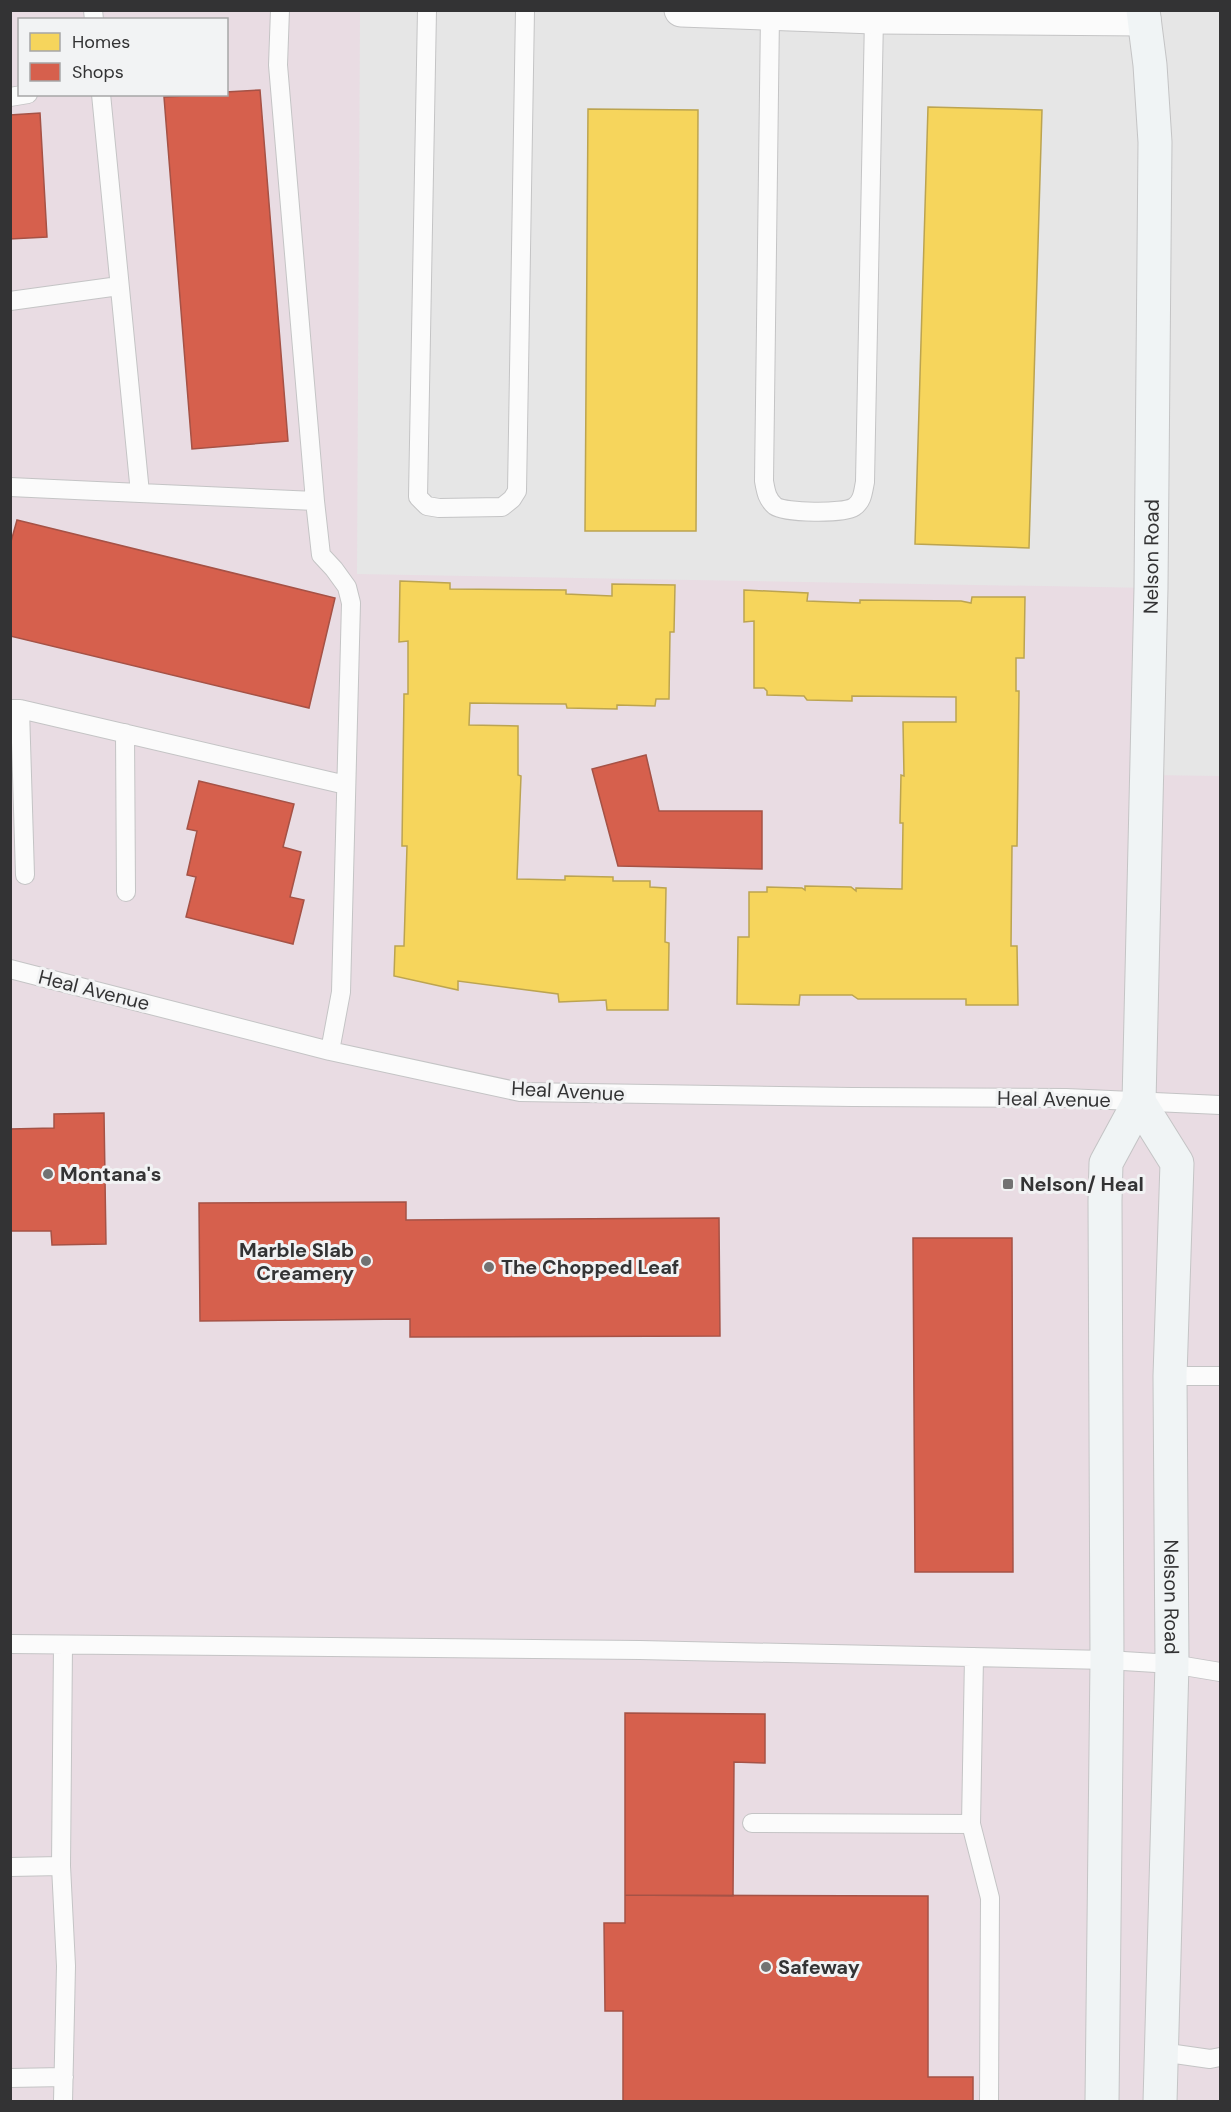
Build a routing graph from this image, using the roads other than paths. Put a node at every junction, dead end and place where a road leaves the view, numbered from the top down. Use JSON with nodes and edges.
{"nodes":[{"id":1,"x":280,"y":10,"type":"edge"},
{"id":2,"x":427,"y":10,"type":"edge"},
{"id":3,"x":525,"y":10,"type":"edge"},
{"id":4,"x":681,"y":10,"type":"edge"},
{"id":5,"x":770,"y":14,"type":"junction"},
{"id":6,"x":1144,"y":15,"type":"edge"},
{"id":7,"x":873,"y":17,"type":"junction"},
{"id":8,"x":101,"y":96,"type":"edge"},
{"id":9,"x":119,"y":286,"type":"junction"},
{"id":10,"x":10,"y":301,"type":"edge"},
{"id":11,"x":10,"y":487,"type":"edge"},
{"id":12,"x":140,"y":493,"type":"junction"},
{"id":13,"x":315,"y":501,"type":"junction"},
{"id":14,"x":15,"y":709,"type":"edge"},
{"id":15,"x":125,"y":733,"type":"junction"},
{"id":16,"x":346,"y":785,"type":"junction"},
{"id":17,"x":25,"y":875,"type":"dead end"},
{"id":18,"x":126,"y":892,"type":"dead end"},
{"id":19,"x":10,"y":969,"type":"edge"},
{"id":20,"x":330,"y":1051,"type":"junction"},
{"id":21,"x":1139,"y":1102,"type":"junction"},
{"id":22,"x":1221,"y":1105,"type":"edge"},
{"id":23,"x":1170,"y":1376,"type":"junction"},
{"id":24,"x":1221,"y":1376,"type":"edge"},
{"id":25,"x":10,"y":1644,"type":"edge"},
{"id":26,"x":63,"y":1645,"type":"junction"},
{"id":27,"x":975,"y":1657,"type":"junction"},
{"id":28,"x":1107,"y":1660,"type":"junction"},
{"id":29,"x":1172,"y":1664,"type":"junction"},
{"id":30,"x":1221,"y":1672,"type":"edge"},
{"id":31,"x":752,"y":1823,"type":"dead end"},
{"id":32,"x":971,"y":1824,"type":"junction"},
{"id":33,"x":61,"y":1866,"type":"junction"},
{"id":34,"x":10,"y":1867,"type":"edge"},
{"id":35,"x":1161,"y":2052,"type":"junction"},
{"id":36,"x":1221,"y":2057,"type":"edge"},
{"id":37,"x":64,"y":2077,"type":"junction"},
{"id":38,"x":10,"y":2078,"type":"edge"},
{"id":39,"x":63,"y":2102,"type":"edge"},
{"id":40,"x":988,"y":2102,"type":"edge"},
{"id":41,"x":1102,"y":2102,"type":"edge"},
{"id":42,"x":1160,"y":2102,"type":"edge"}],
"edges":[{"from":1,"to":13,"type":"lane"},
{"from":2,"to":3,"type":"lane"},
{"from":4,"to":5,"type":"street"},
{"from":5,"to":7,"type":"street"},
{"from":5,"to":7,"type":"lane"},
{"from":6,"to":7,"type":"street"},
{"from":6,"to":21,"type":"street","name":"Nelson Road"},
{"from":8,"to":9,"type":"lane"},
{"from":9,"to":10,"type":"lane"},
{"from":9,"to":12,"type":"lane"},
{"from":11,"to":12,"type":"lane"},
{"from":12,"to":13,"type":"lane"},
{"from":13,"to":16,"type":"lane"},
{"from":14,"to":15,"type":"lane"},
{"from":14,"to":17,"type":"lane"},
{"from":15,"to":16,"type":"lane"},
{"from":15,"to":18,"type":"lane"},
{"from":16,"to":20,"type":"lane"},
{"from":19,"to":20,"type":"lane","name":"Heal Avenue"},
{"from":20,"to":21,"type":"lane","name":"Heal Avenue"},
{"from":21,"to":22,"type":"lane","name":"Heal Avenue"},
{"from":21,"to":23,"type":"street","name":"Nelson Road"},
{"from":21,"to":28,"type":"street","name":"Nelson Road"},
{"from":23,"to":24,"type":"lane"},
{"from":23,"to":29,"type":"street","name":"Nelson Road"},
{"from":25,"to":26,"type":"lane"},
{"from":26,"to":27,"type":"lane"},
{"from":26,"to":33,"type":"lane"},
{"from":27,"to":28,"type":"lane"},
{"from":27,"to":32,"type":"lane"},
{"from":28,"to":29,"type":"lane"},
{"from":28,"to":41,"type":"street","name":"Nelson Road"},
{"from":29,"to":30,"type":"lane"},
{"from":29,"to":35,"type":"street","name":"Nelson Road"},
{"from":31,"to":32,"type":"lane"},
{"from":32,"to":40,"type":"lane"},
{"from":33,"to":34,"type":"lane"},
{"from":33,"to":37,"type":"lane"},
{"from":35,"to":36,"type":"lane"},
{"from":35,"to":42,"type":"street","name":"Nelson Road"},
{"from":37,"to":38,"type":"lane"},
{"from":37,"to":39,"type":"lane"}]}
